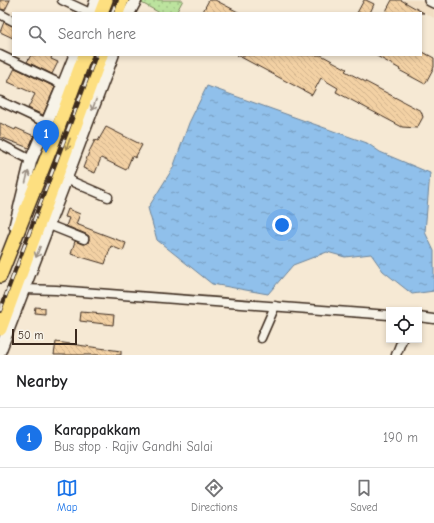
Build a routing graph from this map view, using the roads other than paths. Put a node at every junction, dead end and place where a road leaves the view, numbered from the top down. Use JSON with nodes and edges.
{"nodes":[{"id":1,"x":62,"y":0,"type":"edge"},
{"id":2,"x":96,"y":0,"type":"edge"},
{"id":3,"x":106,"y":0,"type":"edge"},
{"id":4,"x":122,"y":0,"type":"edge"},
{"id":5,"x":136,"y":0,"type":"edge"},
{"id":6,"x":430,"y":0,"type":"edge"},
{"id":7,"x":434,"y":2,"type":"edge"},
{"id":8,"x":89,"y":12,"type":"edge"},
{"id":9,"x":91,"y":12,"type":"edge"},
{"id":10,"x":101,"y":12,"type":"edge"},
{"id":11,"x":117,"y":12,"type":"edge"},
{"id":12,"x":130,"y":12,"type":"edge"},
{"id":13,"x":0,"y":14,"type":"edge"},
{"id":14,"x":12,"y":20,"type":"edge"},
{"id":15,"x":0,"y":55,"type":"edge"},
{"id":16,"x":74,"y":56,"type":"edge"},
{"id":17,"x":85,"y":56,"type":"edge"},
{"id":18,"x":101,"y":56,"type":"edge"},
{"id":19,"x":112,"y":56,"type":"edge"},
{"id":20,"x":98,"y":79,"type":"junction"},
{"id":21,"x":63,"y":85,"type":"junction"},
{"id":22,"x":0,"y":101,"type":"edge"},
{"id":23,"x":48,"y":123,"type":"junction"},
{"id":24,"x":0,"y":144,"type":"edge"},
{"id":25,"x":31,"y":160,"type":"junction"},
{"id":26,"x":66,"y":179,"type":"junction"},
{"id":27,"x":108,"y":197,"type":"dead end"},
{"id":28,"x":48,"y":225,"type":"junction"},
{"id":29,"x":84,"y":240,"type":"dead end"},
{"id":30,"x":3,"y":265,"type":"edge"},
{"id":31,"x":24,"y":289,"type":"junction"},
{"id":32,"x":275,"y":306,"type":"junction"},
{"id":33,"x":386,"y":315,"type":"edge"},
{"id":34,"x":422,"y":317,"type":"edge"},
{"id":35,"x":434,"y":319,"type":"edge"},
{"id":36,"x":0,"y":329,"type":"edge"},
{"id":37,"x":261,"y":338,"type":"dead end"},
{"id":38,"x":401,"y":343,"type":"edge"},
{"id":39,"x":2,"y":350,"type":"edge"},
{"id":40,"x":396,"y":355,"type":"edge"}],
"edges":[{"from":1,"to":8,"type":"street"},
{"from":2,"to":9,"type":"street"},
{"from":3,"to":10,"type":"main road"},
{"from":4,"to":11,"type":"main road"},
{"from":5,"to":12,"type":"street"},
{"from":6,"to":7,"type":"street"},
{"from":13,"to":14,"type":"street"},
{"from":15,"to":21,"type":"street"},
{"from":16,"to":21,"type":"street"},
{"from":17,"to":30,"type":"main road"},
{"from":18,"to":20,"type":"main road"},
{"from":19,"to":20,"type":"street"},
{"from":20,"to":26,"type":"street","one_way":true},
{"from":20,"to":36,"type":"main road","one_way":true},
{"from":21,"to":23,"type":"street"},
{"from":22,"to":23,"type":"street"},
{"from":23,"to":25,"type":"street"},
{"from":24,"to":25,"type":"street"},
{"from":30,"to":25,"type":"street","one_way":true},
{"from":26,"to":27,"type":"street"},
{"from":26,"to":28,"type":"street"},
{"from":28,"to":29,"type":"street"},
{"from":28,"to":31,"type":"street","one_way":true},
{"from":31,"to":32,"type":"street"},
{"from":31,"to":39,"type":"street"},
{"from":32,"to":33,"type":"street"},
{"from":32,"to":37,"type":"street"},
{"from":34,"to":35,"type":"street"},
{"from":38,"to":40,"type":"street"}]}
